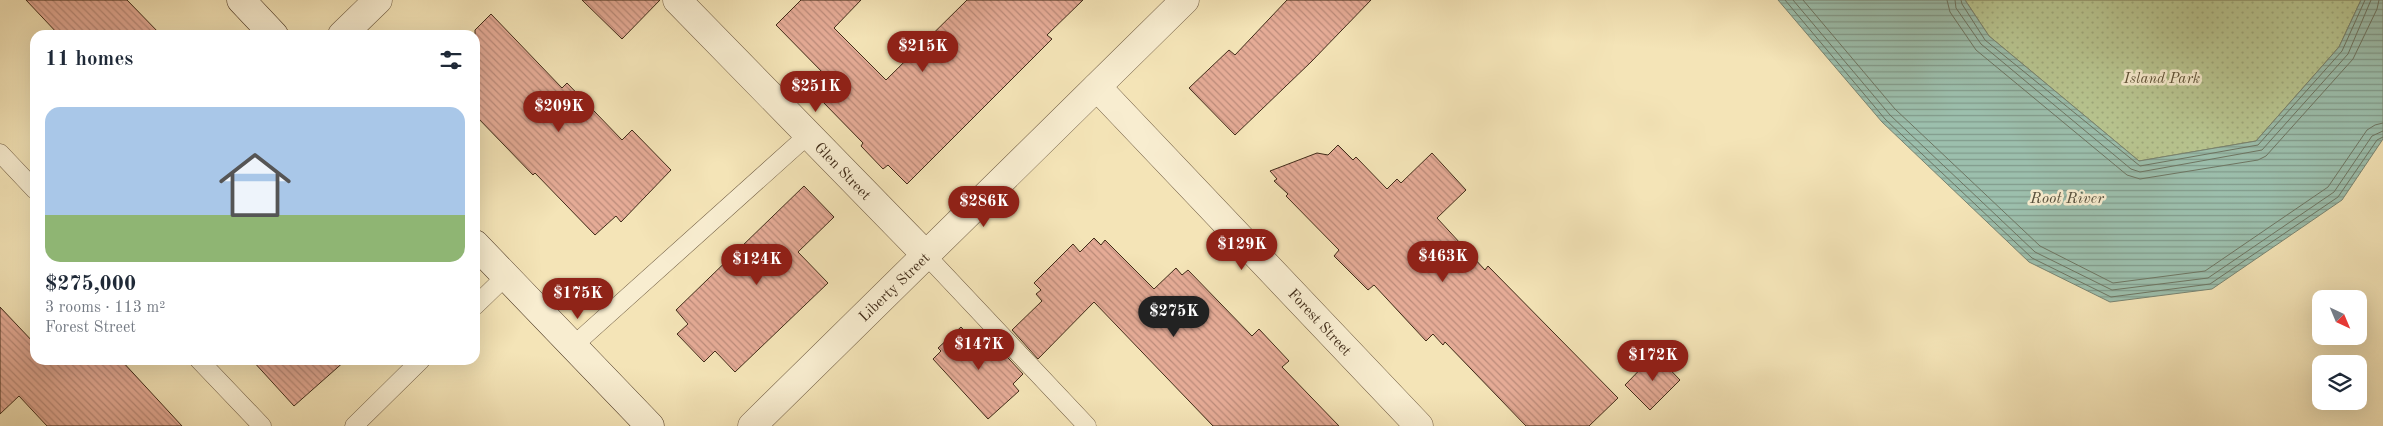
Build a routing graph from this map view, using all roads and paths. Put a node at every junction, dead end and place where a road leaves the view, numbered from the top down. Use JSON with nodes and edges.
{"nodes":[{"id":1,"x":241,"y":0,"type":"edge"},
{"id":2,"x":378,"y":0,"type":"edge"},
{"id":3,"x":677,"y":0,"type":"edge"},
{"id":4,"x":1185,"y":0,"type":"edge"},
{"id":5,"x":269,"y":30,"type":"edge"},
{"id":6,"x":347,"y":30,"type":"edge"},
{"id":7,"x":1097,"y":87,"type":"junction"},
{"id":8,"x":808,"y":135,"type":"junction"},
{"id":9,"x":0,"y":153,"type":"edge"},
{"id":10,"x":30,"y":185,"type":"edge"},
{"id":11,"x":480,"y":249,"type":"edge"},
{"id":12,"x":926,"y":255,"type":"junction"},
{"id":13,"x":506,"y":276,"type":"junction"},
{"id":14,"x":480,"y":301,"type":"edge"},
{"id":15,"x":573,"y":346,"type":"junction"},
{"id":16,"x":204,"y":365,"type":"edge"},
{"id":17,"x":416,"y":365,"type":"edge"},
{"id":18,"x":262,"y":426,"type":"edge"},
{"id":19,"x":354,"y":426,"type":"edge"},
{"id":20,"x":650,"y":426,"type":"edge"},
{"id":21,"x":752,"y":426,"type":"edge"},
{"id":22,"x":1087,"y":426,"type":"edge"},
{"id":23,"x":1419,"y":426,"type":"edge"}],
"edges":[{"from":1,"to":5,"type":"street"},
{"from":2,"to":6,"type":"street"},
{"from":3,"to":8,"type":"street","name":"Glen Street"},
{"from":4,"to":7,"type":"street","name":"Liberty Street"},
{"from":7,"to":12,"type":"street","name":"Liberty Street"},
{"from":7,"to":23,"type":"street","name":"Forest Street"},
{"from":8,"to":12,"type":"street","name":"Glen Street"},
{"from":8,"to":15,"type":"lane"},
{"from":9,"to":10,"type":"lane"},
{"from":11,"to":13,"type":"street"},
{"from":12,"to":21,"type":"street","name":"Liberty Street"},
{"from":12,"to":22,"type":"lane"},
{"from":13,"to":14,"type":"lane"},
{"from":13,"to":15,"type":"street"},
{"from":15,"to":20,"type":"street"},
{"from":16,"to":18,"type":"lane"},
{"from":17,"to":19,"type":"lane"}]}
